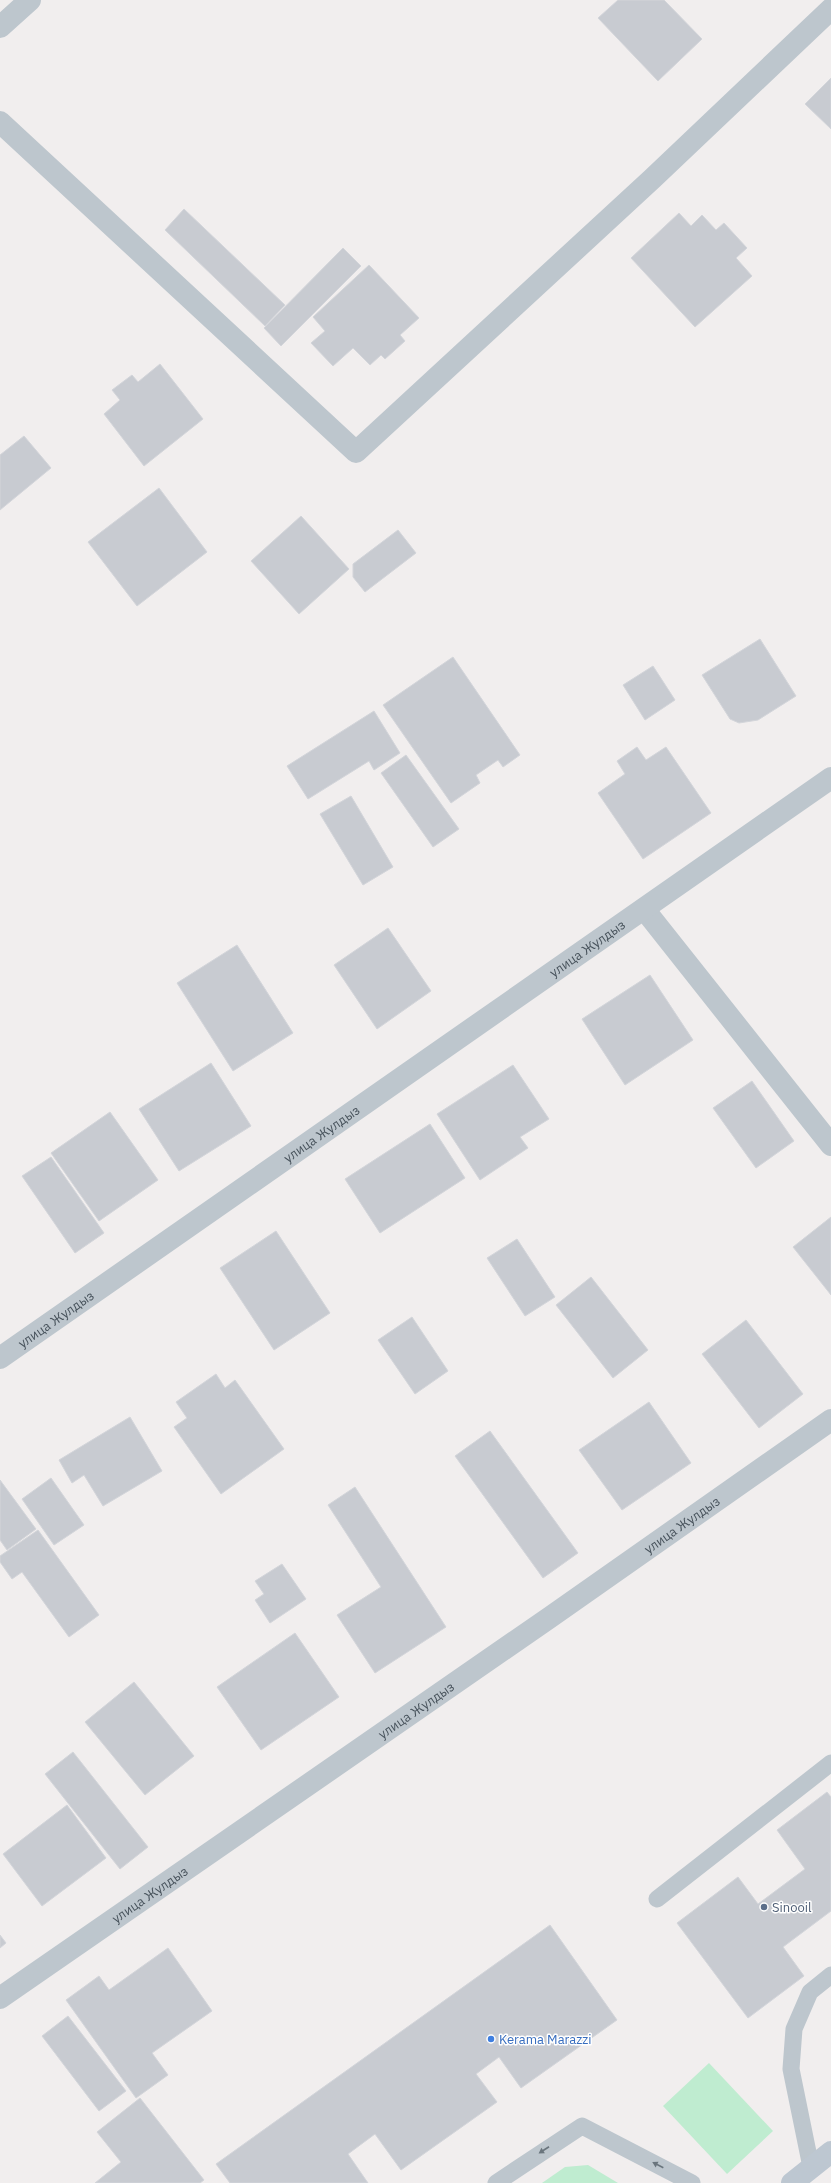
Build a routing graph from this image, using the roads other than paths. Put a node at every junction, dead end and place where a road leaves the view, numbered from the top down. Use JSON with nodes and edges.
{"nodes":[{"id":1,"x":30,"y":0,"type":"edge"},
{"id":2,"x":831,"y":8,"type":"edge"},
{"id":3,"x":0,"y":27,"type":"edge"},
{"id":4,"x":0,"y":122,"type":"edge"},
{"id":5,"x":831,"y":778,"type":"edge"},
{"id":6,"x":644,"y":909,"type":"junction"},
{"id":7,"x":831,"y":1144,"type":"edge"},
{"id":8,"x":0,"y":1358,"type":"edge"},
{"id":9,"x":831,"y":1420,"type":"edge"},
{"id":10,"x":831,"y":1764,"type":"edge"},
{"id":11,"x":657,"y":1898,"type":"dead end"},
{"id":12,"x":831,"y":1975,"type":"edge"},
{"id":13,"x":0,"y":1998,"type":"edge"},
{"id":14,"x":831,"y":2152,"type":"edge"},
{"id":15,"x":811,"y":2167,"type":"junction"},
{"id":16,"x":496,"y":2183,"type":"edge"},
{"id":17,"x":692,"y":2183,"type":"edge"},
{"id":18,"x":792,"y":2183,"type":"edge"}],
"edges":[{"from":1,"to":3,"type":"street"},
{"from":2,"to":4,"type":"street"},
{"from":5,"to":6,"type":"street","name":"улица Жулдыз"},
{"from":6,"to":7,"type":"street"},
{"from":6,"to":8,"type":"street","name":"улица Жулдыз"},
{"from":9,"to":13,"type":"street","name":"улица Жулдыз"},
{"from":10,"to":11,"type":"lane"},
{"from":12,"to":15,"type":"lane"},
{"from":14,"to":15,"type":"main road"},
{"from":15,"to":18,"type":"main road"},
{"from":17,"to":16,"type":"lane","one_way":true}]}
